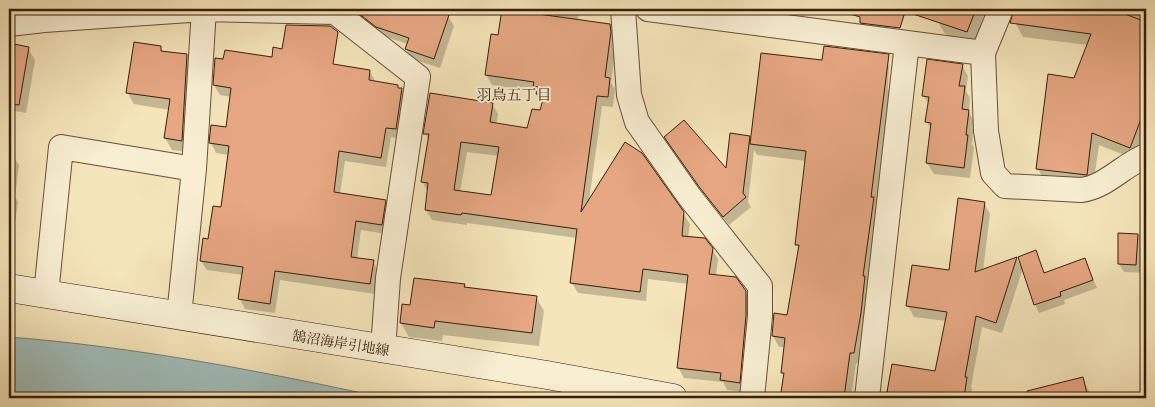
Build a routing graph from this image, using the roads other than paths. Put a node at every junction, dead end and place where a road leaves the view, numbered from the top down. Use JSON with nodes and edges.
{"nodes":[{"id":1,"x":204,"y":9,"type":"edge"},
{"id":2,"x":623,"y":9,"type":"edge"},
{"id":3,"x":648,"y":9,"type":"edge"},
{"id":4,"x":1001,"y":9,"type":"edge"},
{"id":5,"x":335,"y":10,"type":"edge"},
{"id":6,"x":51,"y":14,"type":"edge"},
{"id":7,"x":794,"y":18,"type":"edge"},
{"id":8,"x":9,"y":24,"type":"edge"},
{"id":9,"x":907,"y":43,"type":"junction"},
{"id":10,"x":983,"y":54,"type":"junction"},
{"id":11,"x":1146,"y":156,"type":"edge"},
{"id":12,"x":194,"y":169,"type":"junction"},
{"id":13,"x":9,"y":288,"type":"edge"},
{"id":14,"x":46,"y":294,"type":"junction"},
{"id":15,"x":179,"y":316,"type":"junction"},
{"id":16,"x":383,"y":350,"type":"junction"},
{"id":17,"x":673,"y":398,"type":"edge"},
{"id":18,"x":752,"y":398,"type":"edge"},
{"id":19,"x":867,"y":398,"type":"edge"}],
"edges":[{"from":1,"to":5,"type":"street"},
{"from":1,"to":6,"type":"street"},
{"from":1,"to":12,"type":"street"},
{"from":2,"to":18,"type":"street"},
{"from":3,"to":7,"type":"street"},
{"from":4,"to":10,"type":"street"},
{"from":5,"to":16,"type":"street"},
{"from":6,"to":8,"type":"street"},
{"from":7,"to":9,"type":"street"},
{"from":9,"to":10,"type":"street"},
{"from":9,"to":19,"type":"street"},
{"from":10,"to":11,"type":"street"},
{"from":12,"to":14,"type":"street"},
{"from":12,"to":15,"type":"street"},
{"from":13,"to":14,"type":"street","name":"鵠沼海岸引地線"},
{"from":14,"to":15,"type":"street","name":"鵠沼海岸引地線"},
{"from":15,"to":16,"type":"street","name":"鵠沼海岸引地線"},
{"from":16,"to":17,"type":"street","name":"鵠沼海岸引地線"}]}
